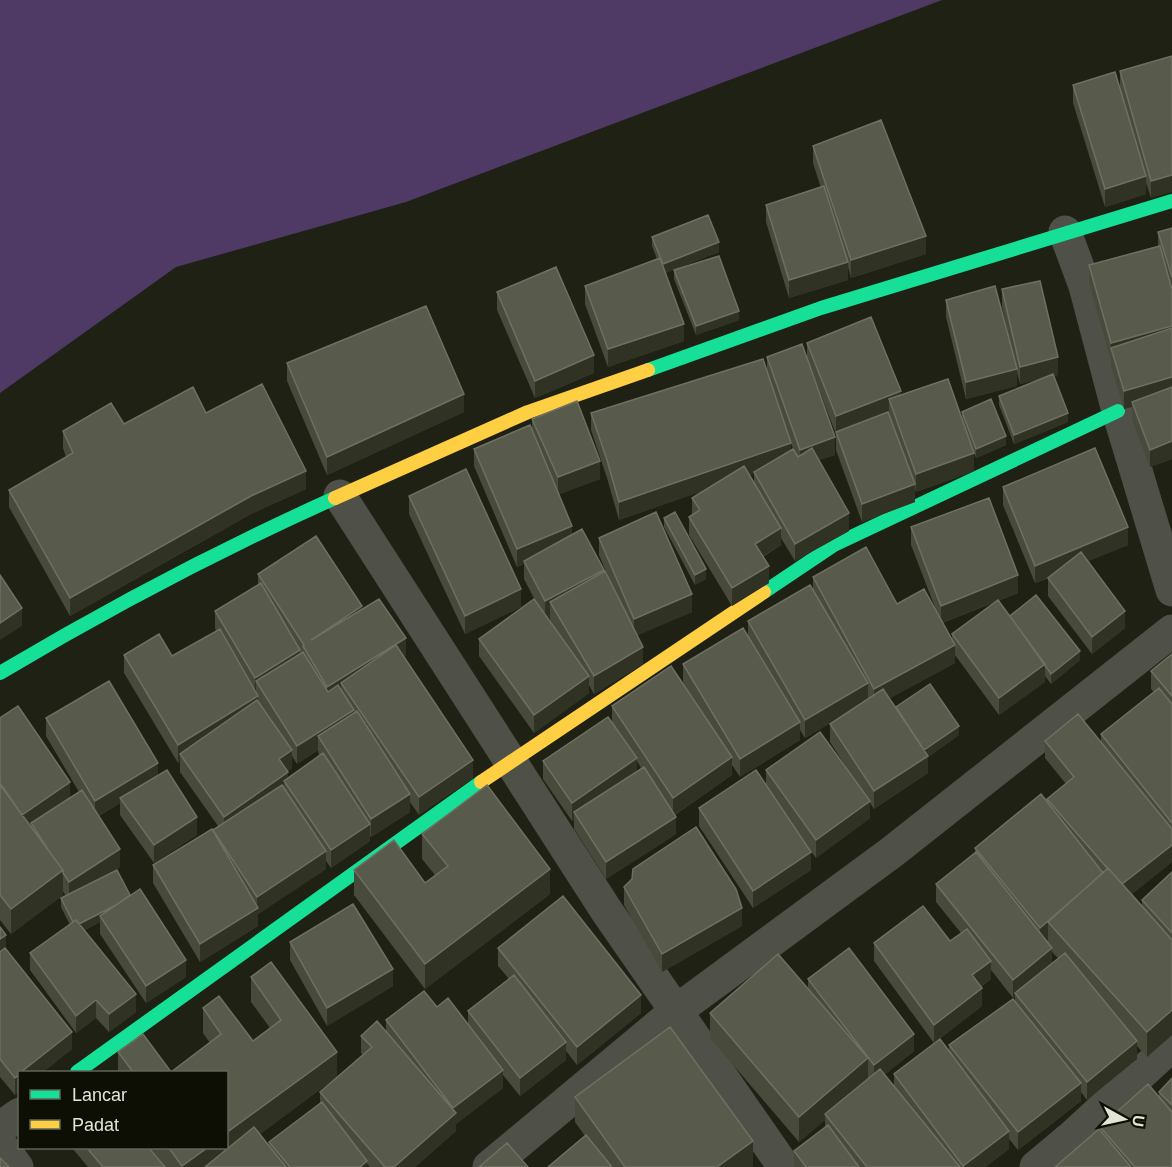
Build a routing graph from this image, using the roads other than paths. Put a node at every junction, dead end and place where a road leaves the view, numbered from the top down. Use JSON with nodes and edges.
{"nodes":[{"id":1,"x":1172,"y":201,"type":"edge"},
{"id":2,"x":1065,"y":232,"type":"junction"},
{"id":3,"x":1118,"y":411,"type":"junction"},
{"id":4,"x":340,"y":496,"type":"junction"},
{"id":5,"x":1172,"y":590,"type":"edge"},
{"id":6,"x":1172,"y":631,"type":"edge"},
{"id":7,"x":0,"y":673,"type":"edge"},
{"id":8,"x":510,"y":761,"type":"junction"},
{"id":9,"x":676,"y":1011,"type":"junction"},
{"id":10,"x":1172,"y":1045,"type":"edge"},
{"id":11,"x":78,"y":1071,"type":"edge"},
{"id":12,"x":18,"y":1115,"type":"edge"},
{"id":13,"x":0,"y":1128,"type":"edge"},
{"id":14,"x":0,"y":1144,"type":"edge"},
{"id":15,"x":17,"y":1167,"type":"edge"},
{"id":16,"x":489,"y":1167,"type":"edge"},
{"id":17,"x":784,"y":1167,"type":"edge"},
{"id":18,"x":1036,"y":1167,"type":"edge"}],
"edges":[{"from":1,"to":2,"type":"street"},
{"from":2,"to":3,"type":"street"},
{"from":2,"to":4,"type":"street"},
{"from":3,"to":5,"type":"street"},
{"from":3,"to":8,"type":"street"},
{"from":4,"to":7,"type":"street"},
{"from":4,"to":8,"type":"street"},
{"from":6,"to":9,"type":"street"},
{"from":8,"to":9,"type":"street"},
{"from":8,"to":11,"type":"street"},
{"from":9,"to":16,"type":"street"},
{"from":9,"to":17,"type":"street"},
{"from":10,"to":18,"type":"street"},
{"from":12,"to":13,"type":"street"},
{"from":14,"to":15,"type":"street"}]}
